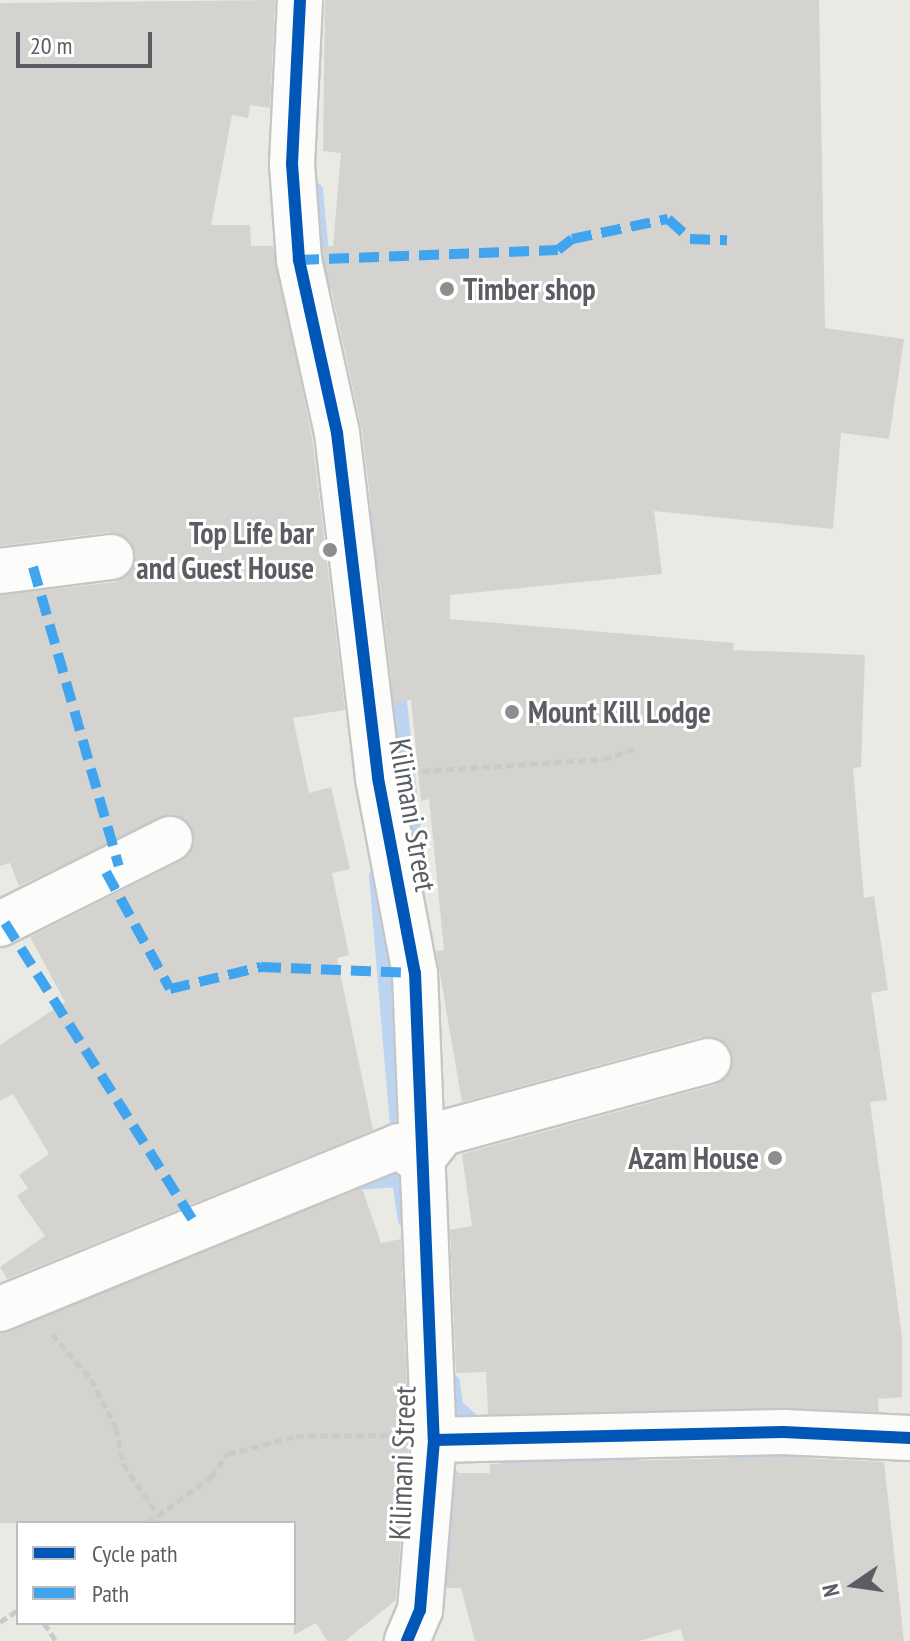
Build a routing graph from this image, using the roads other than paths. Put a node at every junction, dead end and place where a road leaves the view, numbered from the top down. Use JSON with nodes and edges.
{"nodes":[{"id":1,"x":300,"y":0,"type":"edge"},
{"id":2,"x":111,"y":557,"type":"dead end"},
{"id":3,"x":0,"y":571,"type":"edge"},
{"id":4,"x":170,"y":839,"type":"dead end"},
{"id":5,"x":0,"y":924,"type":"edge"},
{"id":6,"x":708,"y":1061,"type":"dead end"},
{"id":7,"x":420,"y":1162,"type":"junction"},
{"id":8,"x":11,"y":1304,"type":"edge"},
{"id":9,"x":910,"y":1438,"type":"edge"},
{"id":10,"x":434,"y":1440,"type":"junction"},
{"id":11,"x":407,"y":1641,"type":"edge"}],
"edges":[{"from":1,"to":7,"type":"street","name":"Kilimani Street"},
{"from":2,"to":3,"type":"street"},
{"from":4,"to":5,"type":"street"},
{"from":6,"to":7,"type":"street"},
{"from":7,"to":8,"type":"street"},
{"from":7,"to":10,"type":"street","name":"Kilimani Street"},
{"from":9,"to":10,"type":"street"},
{"from":10,"to":11,"type":"street","name":"Kilimani Street"}]}
